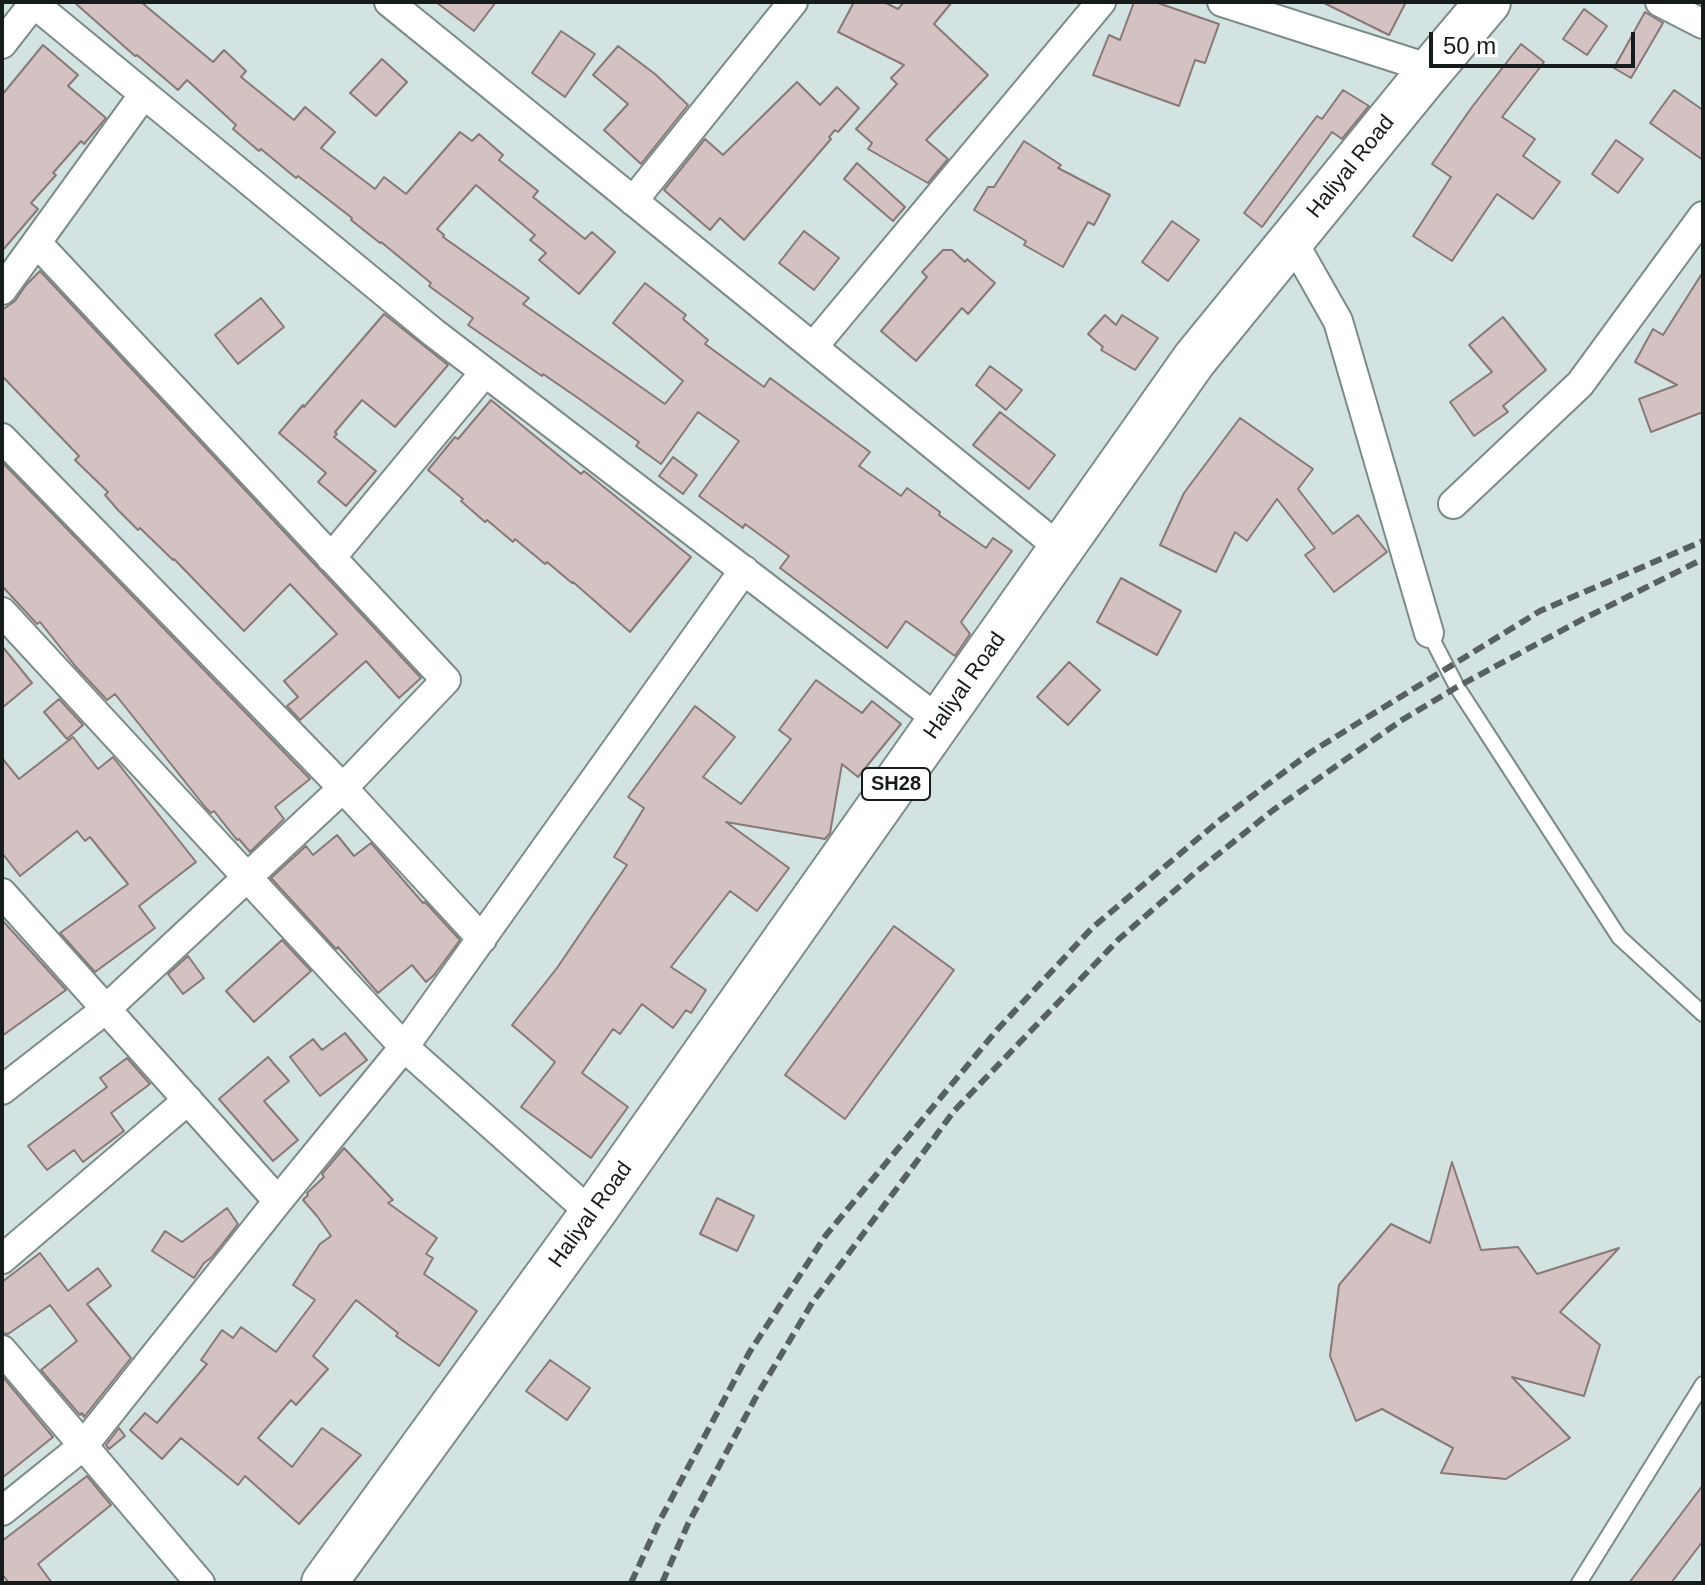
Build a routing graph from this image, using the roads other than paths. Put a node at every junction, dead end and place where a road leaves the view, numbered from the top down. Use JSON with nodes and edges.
{"nodes":[{"id":1,"x":389,"y":2,"type":"edge"},
{"id":2,"x":793,"y":2,"type":"edge"},
{"id":3,"x":1101,"y":2,"type":"edge"},
{"id":4,"x":1222,"y":2,"type":"edge"},
{"id":5,"x":1488,"y":2,"type":"edge"},
{"id":6,"x":1660,"y":2,"type":"edge"},
{"id":7,"x":33,"y":3,"type":"edge"},
{"id":8,"x":1703,"y":24,"type":"edge"},
{"id":9,"x":2,"y":44,"type":"edge"},
{"id":10,"x":1431,"y":69,"type":"junction"},
{"id":11,"x":144,"y":94,"type":"junction"},
{"id":12,"x":633,"y":201,"type":"junction"},
{"id":13,"x":1703,"y":216,"type":"edge"},
{"id":14,"x":1292,"y":240,"type":"junction"},
{"id":15,"x":37,"y":243,"type":"junction"},
{"id":16,"x":2,"y":290,"type":"edge"},
{"id":17,"x":813,"y":347,"type":"junction"},
{"id":18,"x":485,"y":372,"type":"junction"},
{"id":19,"x":2,"y":438,"type":"edge"},
{"id":20,"x":1453,"y":504,"type":"dead end"},
{"id":21,"x":1061,"y":549,"type":"junction"},
{"id":22,"x":331,"y":558,"type":"junction"},
{"id":23,"x":744,"y":570,"type":"junction"},
{"id":24,"x":2,"y":612,"type":"edge"},
{"id":25,"x":1429,"y":633,"type":"joint"},
{"id":26,"x":940,"y":721,"type":"junction"},
{"id":27,"x":343,"y":788,"type":"junction"},
{"id":28,"x":248,"y":877,"type":"junction"},
{"id":29,"x":4,"y":898,"type":"edge"},
{"id":30,"x":482,"y":939,"type":"junction"},
{"id":31,"x":106,"y":1009,"type":"junction"},
{"id":32,"x":1703,"y":1014,"type":"edge"},
{"id":33,"x":404,"y":1047,"type":"junction"},
{"id":34,"x":2,"y":1090,"type":"edge"},
{"id":35,"x":188,"y":1100,"type":"junction"},
{"id":36,"x":278,"y":1201,"type":"junction"},
{"id":37,"x":592,"y":1214,"type":"junction"},
{"id":38,"x":2,"y":1259,"type":"edge"},
{"id":39,"x":2,"y":1350,"type":"edge"},
{"id":40,"x":1703,"y":1384,"type":"edge"},
{"id":41,"x":83,"y":1446,"type":"junction"},
{"id":42,"x":2,"y":1511,"type":"edge"},
{"id":43,"x":200,"y":1583,"type":"edge"},
{"id":44,"x":324,"y":1583,"type":"edge"},
{"id":45,"x":1579,"y":1583,"type":"edge"}],
"edges":[{"from":1,"to":12,"type":"street"},
{"from":2,"to":12,"type":"street"},
{"from":3,"to":17,"type":"street"},
{"from":4,"to":10,"type":"street"},
{"from":5,"to":10,"type":"main road","name":"Haliyal Road","number":"SH28"},
{"from":6,"to":8,"type":"street"},
{"from":7,"to":9,"type":"street"},
{"from":7,"to":11,"type":"street"},
{"from":10,"to":14,"type":"main road","name":"Haliyal Road","number":"SH28"},
{"from":11,"to":15,"type":"street"},
{"from":11,"to":18,"type":"street"},
{"from":12,"to":17,"type":"street"},
{"from":13,"to":20,"type":"street"},
{"from":14,"to":21,"type":"main road","name":"Haliyal Road","number":"SH28"},
{"from":14,"to":25,"type":"street"},
{"from":15,"to":16,"type":"street"},
{"from":15,"to":22,"type":"street"},
{"from":17,"to":21,"type":"street"},
{"from":18,"to":22,"type":"street"},
{"from":18,"to":23,"type":"street"},
{"from":19,"to":27,"type":"street"},
{"from":21,"to":26,"type":"main road","name":"Haliyal Road","number":"SH28"},
{"from":22,"to":27,"type":"street"},
{"from":23,"to":26,"type":"street"},
{"from":23,"to":30,"type":"street"},
{"from":24,"to":28,"type":"street"},
{"from":25,"to":32,"type":"lane"},
{"from":26,"to":37,"type":"main road","name":"Haliyal Road","number":"SH28"},
{"from":27,"to":28,"type":"street"},
{"from":27,"to":30,"type":"street"},
{"from":28,"to":31,"type":"street"},
{"from":28,"to":33,"type":"street"},
{"from":29,"to":31,"type":"street"},
{"from":30,"to":33,"type":"street"},
{"from":31,"to":34,"type":"street"},
{"from":31,"to":35,"type":"street"},
{"from":33,"to":36,"type":"street"},
{"from":33,"to":37,"type":"street"},
{"from":35,"to":36,"type":"street"},
{"from":35,"to":38,"type":"street"},
{"from":36,"to":41,"type":"street"},
{"from":37,"to":44,"type":"main road","name":"Haliyal Road","number":"SH28"},
{"from":39,"to":41,"type":"street"},
{"from":40,"to":45,"type":"lane"},
{"from":41,"to":42,"type":"street"},
{"from":41,"to":43,"type":"street"}]}
